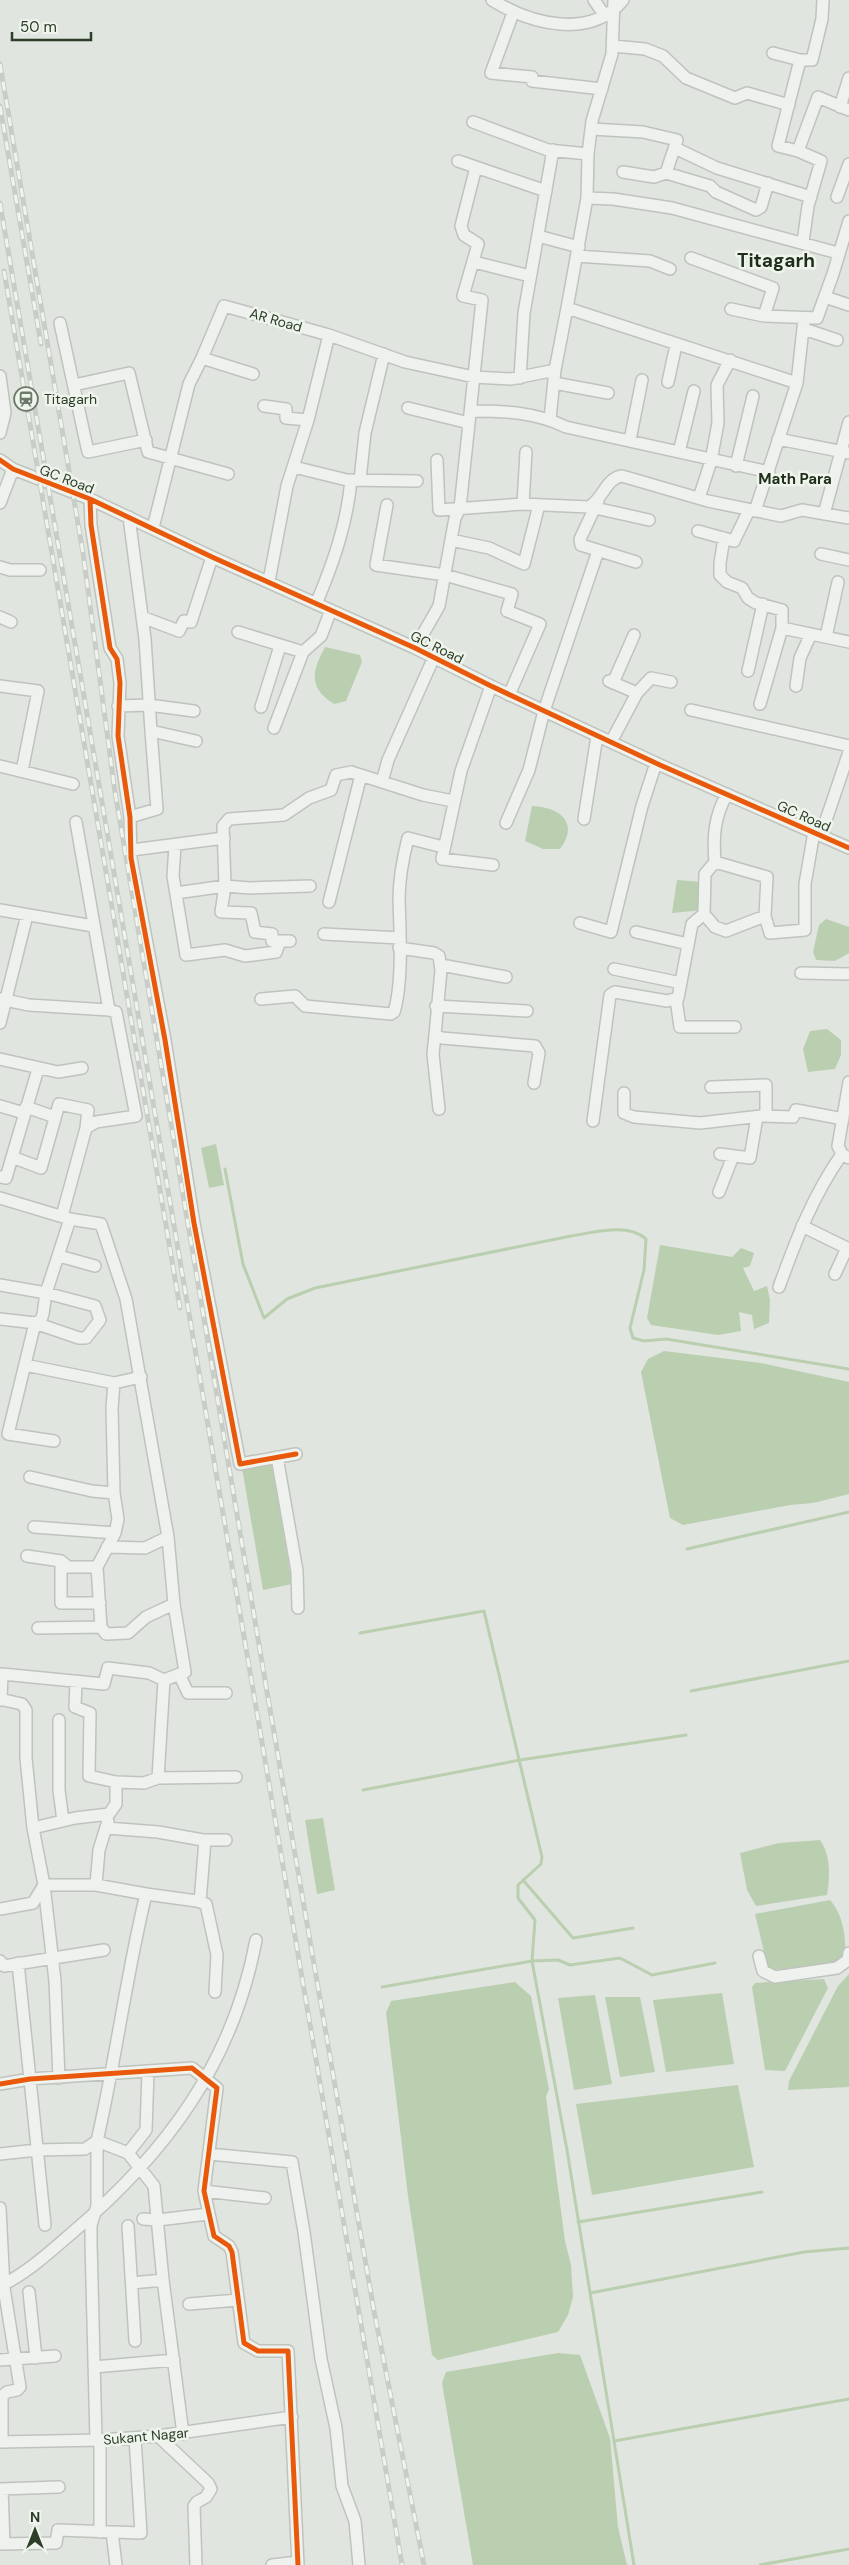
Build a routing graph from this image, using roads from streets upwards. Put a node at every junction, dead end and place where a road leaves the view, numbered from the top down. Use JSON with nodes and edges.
{"nodes":[{"id":1,"x":492,"y":0,"type":"edge"},
{"id":2,"x":594,"y":0,"type":"edge"},
{"id":3,"x":623,"y":0,"type":"edge"},
{"id":4,"x":823,"y":0,"type":"edge"},
{"id":5,"x":611,"y":9,"type":"edge"},
{"id":6,"x":513,"y":13,"type":"junction"},
{"id":7,"x":613,"y":46,"type":"junction"},
{"id":8,"x":773,"y":53,"type":"dead end"},
{"id":9,"x":800,"y":60,"type":"junction"},
{"id":10,"x":849,"y":78,"type":"edge"},
{"id":11,"x":602,"y":89,"type":"junction"},
{"id":12,"x":789,"y":105,"type":"junction"},
{"id":13,"x":845,"y":108,"type":"edge"},
{"id":14,"x":474,"y":122,"type":"dead end"},
{"id":15,"x":592,"y":129,"type":"junction"},
{"id":16,"x":675,"y":148,"type":"junction"},
{"id":17,"x":553,"y":150,"type":"junction"},
{"id":18,"x":798,"y":151,"type":"junction"},
{"id":19,"x":588,"y":154,"type":"junction"},
{"id":20,"x":458,"y":161,"type":"dead end"},
{"id":21,"x":849,"y":164,"type":"edge"},
{"id":22,"x":476,"y":168,"type":"junction"},
{"id":23,"x":623,"y":172,"type":"dead end"},
{"id":24,"x":666,"y":174,"type":"junction"},
{"id":25,"x":768,"y":183,"type":"junction"},
{"id":26,"x":546,"y":191,"type":"junction"},
{"id":27,"x":837,"y":197,"type":"dead end"},
{"id":28,"x":587,"y":198,"type":"junction"},
{"id":29,"x":811,"y":198,"type":"junction"},
{"id":30,"x":741,"y":205,"type":"junction"},
{"id":31,"x":849,"y":221,"type":"edge"},
{"id":32,"x":740,"y":227,"type":"junction"},
{"id":33,"x":538,"y":236,"type":"junction"},
{"id":34,"x":803,"y":242,"type":"junction"},
{"id":35,"x":578,"y":251,"type":"junction"},
{"id":36,"x":838,"y":253,"type":"junction"},
{"id":37,"x":691,"y":258,"type":"dead end"},
{"id":38,"x":474,"y":262,"type":"junction"},
{"id":39,"x":670,"y":269,"type":"dead end"},
{"id":40,"x":530,"y":276,"type":"junction"},
{"id":41,"x":825,"y":297,"type":"junction"},
{"id":42,"x":849,"y":305,"type":"edge"},
{"id":43,"x":567,"y":308,"type":"junction"},
{"id":44,"x":731,"y":309,"type":"dead end"},
{"id":45,"x":764,"y":316,"type":"junction"},
{"id":46,"x":60,"y":323,"type":"dead end"},
{"id":47,"x":804,"y":324,"type":"junction"},
{"id":48,"x":329,"y":335,"type":"junction"},
{"id":49,"x":837,"y":340,"type":"dead end"},
{"id":50,"x":676,"y":345,"type":"junction"},
{"id":51,"x":384,"y":354,"type":"junction"},
{"id":52,"x":202,"y":358,"type":"junction"},
{"id":53,"x":730,"y":360,"type":"junction"},
{"id":54,"x":555,"y":370,"type":"junction"},
{"id":55,"x":253,"y":374,"type":"dead end"},
{"id":56,"x":0,"y":376,"type":"edge"},
{"id":57,"x":474,"y":377,"type":"junction"},
{"id":58,"x":520,"y":378,"type":"junction"},
{"id":59,"x":642,"y":380,"type":"dead end"},
{"id":60,"x":668,"y":382,"type":"dead end"},
{"id":61,"x":554,"y":383,"type":"junction"},
{"id":62,"x":797,"y":383,"type":"junction"},
{"id":63,"x":74,"y":385,"type":"junction"},
{"id":64,"x":694,"y":391,"type":"dead end"},
{"id":65,"x":608,"y":393,"type":"dead end"},
{"id":66,"x":753,"y":396,"type":"dead end"},
{"id":67,"x":264,"y":406,"type":"dead end"},
{"id":68,"x":408,"y":408,"type":"dead end"},
{"id":69,"x":471,"y":410,"type":"junction"},
{"id":70,"x":308,"y":420,"type":"junction"},
{"id":71,"x":550,"y":420,"type":"junction"},
{"id":72,"x":849,"y":422,"type":"edge"},
{"id":73,"x":469,"y":423,"type":"junction"},
{"id":74,"x":0,"y":434,"type":"edge"},
{"id":75,"x":778,"y":439,"type":"junction"},
{"id":76,"x":146,"y":440,"type":"junction"},
{"id":77,"x":630,"y":440,"type":"junction"},
{"id":78,"x":526,"y":452,"type":"dead end"},
{"id":79,"x":679,"y":452,"type":"junction"},
{"id":80,"x":845,"y":452,"type":"edge"},
{"id":81,"x":170,"y":459,"type":"junction"},
{"id":82,"x":0,"y":460,"type":"edge"},
{"id":83,"x":437,"y":460,"type":"dead end"},
{"id":84,"x":711,"y":461,"type":"junction"},
{"id":85,"x":736,"y":466,"type":"junction"},
{"id":86,"x":294,"y":467,"type":"junction"},
{"id":87,"x":13,"y":469,"type":"junction"},
{"id":88,"x":769,"y":472,"type":"junction"},
{"id":89,"x":228,"y":474,"type":"dead end"},
{"id":90,"x":355,"y":480,"type":"junction"},
{"id":91,"x":417,"y":481,"type":"dead end"},
{"id":92,"x":699,"y":498,"type":"junction"},
{"id":93,"x":90,"y":499,"type":"junction"},
{"id":94,"x":0,"y":503,"type":"edge"},
{"id":95,"x":523,"y":504,"type":"junction"},
{"id":96,"x":387,"y":505,"type":"dead end"},
{"id":97,"x":539,"y":505,"type":"junction"},
{"id":98,"x":596,"y":505,"type":"junction"},
{"id":99,"x":460,"y":508,"type":"junction"},
{"id":100,"x":752,"y":510,"type":"junction"},
{"id":101,"x":824,"y":514,"type":"junction"},
{"id":102,"x":129,"y":517,"type":"junction"},
{"id":103,"x":849,"y":518,"type":"edge"},
{"id":104,"x":649,"y":520,"type":"dead end"},
{"id":105,"x":153,"y":528,"type":"junction"},
{"id":106,"x":698,"y":531,"type":"dead end"},
{"id":107,"x":724,"y":538,"type":"junction"},
{"id":108,"x":451,"y":540,"type":"junction"},
{"id":109,"x":598,"y":550,"type":"junction"},
{"id":110,"x":821,"y":554,"type":"dead end"},
{"id":111,"x":212,"y":557,"type":"junction"},
{"id":112,"x":849,"y":560,"type":"edge"},
{"id":113,"x":636,"y":562,"type":"dead end"},
{"id":114,"x":0,"y":567,"type":"edge"},
{"id":115,"x":40,"y":570,"type":"dead end"},
{"id":116,"x":445,"y":574,"type":"junction"},
{"id":117,"x":269,"y":581,"type":"junction"},
{"id":118,"x":838,"y":582,"type":"dead end"},
{"id":119,"x":316,"y":604,"type":"junction"},
{"id":120,"x":764,"y":604,"type":"junction"},
{"id":121,"x":331,"y":610,"type":"junction"},
{"id":122,"x":142,"y":617,"type":"junction"},
{"id":123,"x":782,"y":628,"type":"junction"},
{"id":124,"x":238,"y":632,"type":"dead end"},
{"id":125,"x":811,"y":634,"type":"junction"},
{"id":126,"x":634,"y":635,"type":"dead end"},
{"id":127,"x":826,"y":637,"type":"junction"},
{"id":128,"x":849,"y":642,"type":"edge"},
{"id":129,"x":280,"y":646,"type":"junction"},
{"id":130,"x":416,"y":648,"type":"junction"},
{"id":131,"x":302,"y":652,"type":"junction"},
{"id":132,"x":434,"y":657,"type":"junction"},
{"id":133,"x":748,"y":671,"type":"dead end"},
{"id":134,"x":671,"y":682,"type":"dead end"},
{"id":135,"x":0,"y":686,"type":"edge"},
{"id":136,"x":490,"y":686,"type":"junction"},
{"id":137,"x":796,"y":686,"type":"dead end"},
{"id":138,"x":637,"y":693,"type":"junction"},
{"id":139,"x":509,"y":695,"type":"junction"},
{"id":140,"x":760,"y":704,"type":"dead end"},
{"id":141,"x":149,"y":705,"type":"junction"},
{"id":142,"x":118,"y":706,"type":"junction"},
{"id":143,"x":261,"y":707,"type":"dead end"},
{"id":144,"x":692,"y":710,"type":"dead end"},
{"id":145,"x":194,"y":711,"type":"dead end"},
{"id":146,"x":544,"y":711,"type":"junction"},
{"id":147,"x":274,"y":728,"type":"dead end"},
{"id":148,"x":151,"y":731,"type":"junction"},
{"id":149,"x":597,"y":736,"type":"junction"},
{"id":150,"x":196,"y":741,"type":"dead end"},
{"id":151,"x":611,"y":742,"type":"junction"},
{"id":152,"x":849,"y":746,"type":"edge"},
{"id":153,"x":849,"y":752,"type":"edge"},
{"id":154,"x":656,"y":763,"type":"junction"},
{"id":155,"x":0,"y":766,"type":"edge"},
{"id":156,"x":22,"y":771,"type":"junction"},
{"id":157,"x":361,"y":775,"type":"junction"},
{"id":158,"x":382,"y":782,"type":"junction"},
{"id":159,"x":73,"y":784,"type":"dead end"},
{"id":160,"x":727,"y":794,"type":"junction"},
{"id":161,"x":452,"y":800,"type":"junction"},
{"id":162,"x":130,"y":817,"type":"junction"},
{"id":163,"x":584,"y":819,"type":"dead end"},
{"id":164,"x":76,"y":822,"type":"dead end"},
{"id":165,"x":506,"y":824,"type":"dead end"},
{"id":166,"x":818,"y":834,"type":"junction"},
{"id":167,"x":224,"y":838,"type":"junction"},
{"id":168,"x":175,"y":846,"type":"junction"},
{"id":169,"x":443,"y":847,"type":"junction"},
{"id":170,"x":849,"y":848,"type":"edge"},
{"id":171,"x":132,"y":850,"type":"junction"},
{"id":172,"x":715,"y":862,"type":"junction"},
{"id":173,"x":492,"y":865,"type":"dead end"},
{"id":174,"x":224,"y":886,"type":"junction"},
{"id":175,"x":310,"y":886,"type":"dead end"},
{"id":176,"x":176,"y":893,"type":"junction"},
{"id":177,"x":329,"y":902,"type":"dead end"},
{"id":178,"x":0,"y":910,"type":"edge"},
{"id":179,"x":704,"y":914,"type":"junction"},
{"id":180,"x":27,"y":915,"type":"junction"},
{"id":181,"x":765,"y":916,"type":"junction"},
{"id":182,"x":580,"y":923,"type":"dead end"},
{"id":183,"x":93,"y":926,"type":"junction"},
{"id":184,"x":636,"y":932,"type":"dead end"},
{"id":185,"x":324,"y":934,"type":"dead end"},
{"id":186,"x":400,"y":943,"type":"junction"},
{"id":187,"x":688,"y":944,"type":"junction"},
{"id":188,"x":440,"y":965,"type":"junction"},
{"id":189,"x":614,"y":969,"type":"dead end"},
{"id":190,"x":801,"y":973,"type":"dead end"},
{"id":191,"x":849,"y":974,"type":"edge"},
{"id":192,"x":506,"y":977,"type":"dead end"},
{"id":193,"x":681,"y":983,"type":"junction"},
{"id":194,"x":261,"y":998,"type":"dead end"},
{"id":195,"x":676,"y":999,"type":"junction"},
{"id":196,"x":3,"y":1000,"type":"edge"},
{"id":197,"x":436,"y":1006,"type":"junction"},
{"id":198,"x":110,"y":1010,"type":"junction"},
{"id":199,"x":527,"y":1012,"type":"dead end"},
{"id":200,"x":0,"y":1024,"type":"edge"},
{"id":201,"x":735,"y":1027,"type":"dead end"},
{"id":202,"x":435,"y":1035,"type":"junction"},
{"id":203,"x":0,"y":1059,"type":"edge"},
{"id":204,"x":82,"y":1068,"type":"dead end"},
{"id":205,"x":38,"y":1069,"type":"junction"},
{"id":206,"x":849,"y":1082,"type":"edge"},
{"id":207,"x":534,"y":1083,"type":"dead end"},
{"id":208,"x":711,"y":1087,"type":"dead end"},
{"id":209,"x":624,"y":1093,"type":"dead end"},
{"id":210,"x":0,"y":1106,"type":"edge"},
{"id":211,"x":439,"y":1108,"type":"dead end"},
{"id":212,"x":25,"y":1110,"type":"junction"},
{"id":213,"x":845,"y":1112,"type":"edge"},
{"id":214,"x":761,"y":1116,"type":"junction"},
{"id":215,"x":56,"y":1117,"type":"junction"},
{"id":216,"x":593,"y":1121,"type":"dead end"},
{"id":217,"x":86,"y":1128,"type":"junction"},
{"id":218,"x":720,"y":1154,"type":"dead end"},
{"id":219,"x":733,"y":1156,"type":"junction"},
{"id":220,"x":845,"y":1156,"type":"edge"},
{"id":221,"x":12,"y":1157,"type":"junction"},
{"id":222,"x":0,"y":1176,"type":"edge"},
{"id":223,"x":719,"y":1192,"type":"dead end"},
{"id":224,"x":0,"y":1198,"type":"edge"},
{"id":225,"x":66,"y":1218,"type":"junction"},
{"id":226,"x":802,"y":1226,"type":"junction"},
{"id":227,"x":59,"y":1256,"type":"junction"},
{"id":228,"x":95,"y":1266,"type":"dead end"},
{"id":229,"x":835,"y":1274,"type":"dead end"},
{"id":230,"x":0,"y":1285,"type":"edge"},
{"id":231,"x":779,"y":1287,"type":"dead end"},
{"id":232,"x":46,"y":1293,"type":"junction"},
{"id":233,"x":0,"y":1319,"type":"edge"},
{"id":234,"x":35,"y":1323,"type":"junction"},
{"id":235,"x":25,"y":1365,"type":"junction"},
{"id":236,"x":141,"y":1377,"type":"junction"},
{"id":237,"x":114,"y":1383,"type":"junction"},
{"id":238,"x":54,"y":1441,"type":"dead end"},
{"id":239,"x":296,"y":1454,"type":"dead end"},
{"id":240,"x":277,"y":1457,"type":"junction"},
{"id":241,"x":30,"y":1477,"type":"dead end"},
{"id":242,"x":114,"y":1493,"type":"junction"},
{"id":243,"x":34,"y":1527,"type":"dead end"},
{"id":244,"x":115,"y":1533,"type":"junction"},
{"id":245,"x":168,"y":1538,"type":"junction"},
{"id":246,"x":108,"y":1547,"type":"junction"},
{"id":247,"x":27,"y":1556,"type":"dead end"},
{"id":248,"x":61,"y":1561,"type":"junction"},
{"id":249,"x":97,"y":1567,"type":"junction"},
{"id":250,"x":100,"y":1603,"type":"junction"},
{"id":251,"x":174,"y":1604,"type":"junction"},
{"id":252,"x":298,"y":1608,"type":"dead end"},
{"id":253,"x":101,"y":1627,"type":"junction"},
{"id":254,"x":38,"y":1628,"type":"dead end"},
{"id":255,"x":179,"y":1674,"type":"junction"},
{"id":256,"x":164,"y":1680,"type":"junction"},
{"id":257,"x":76,"y":1681,"type":"junction"},
{"id":258,"x":226,"y":1693,"type":"dead end"},
{"id":259,"x":1,"y":1699,"type":"edge"},
{"id":260,"x":59,"y":1720,"type":"dead end"},
{"id":261,"x":236,"y":1777,"type":"dead end"},
{"id":262,"x":158,"y":1778,"type":"junction"},
{"id":263,"x":116,"y":1782,"type":"junction"},
{"id":264,"x":109,"y":1814,"type":"junction"},
{"id":265,"x":63,"y":1821,"type":"junction"},
{"id":266,"x":33,"y":1828,"type":"junction"},
{"id":267,"x":107,"y":1828,"type":"junction"},
{"id":268,"x":206,"y":1840,"type":"junction"},
{"id":269,"x":226,"y":1840,"type":"dead end"},
{"id":270,"x":44,"y":1885,"type":"junction"},
{"id":271,"x":96,"y":1885,"type":"junction"},
{"id":272,"x":146,"y":1894,"type":"junction"},
{"id":273,"x":200,"y":1902,"type":"junction"},
{"id":274,"x":0,"y":1909,"type":"edge"},
{"id":275,"x":256,"y":1940,"type":"dead end"},
{"id":276,"x":104,"y":1950,"type":"dead end"},
{"id":277,"x":849,"y":1953,"type":"edge"},
{"id":278,"x":759,"y":1956,"type":"dead end"},
{"id":279,"x":53,"y":1958,"type":"junction"},
{"id":280,"x":0,"y":1961,"type":"edge"},
{"id":281,"x":18,"y":1963,"type":"junction"},
{"id":282,"x":215,"y":1992,"type":"dead end"},
{"id":283,"x":148,"y":2072,"type":"junction"},
{"id":284,"x":112,"y":2074,"type":"junction"},
{"id":285,"x":59,"y":2078,"type":"junction"},
{"id":286,"x":205,"y":2078,"type":"junction"},
{"id":287,"x":30,"y":2079,"type":"junction"},
{"id":288,"x":0,"y":2084,"type":"edge"},
{"id":289,"x":97,"y":2141,"type":"junction"},
{"id":290,"x":37,"y":2150,"type":"junction"},
{"id":291,"x":128,"y":2153,"type":"junction"},
{"id":292,"x":0,"y":2154,"type":"edge"},
{"id":293,"x":209,"y":2154,"type":"junction"},
{"id":294,"x":140,"y":2169,"type":"junction"},
{"id":295,"x":204,"y":2191,"type":"junction"},
{"id":296,"x":266,"y":2198,"type":"dead end"},
{"id":297,"x":0,"y":2208,"type":"edge"},
{"id":298,"x":95,"y":2214,"type":"junction"},
{"id":299,"x":208,"y":2214,"type":"junction"},
{"id":300,"x":143,"y":2219,"type":"dead end"},
{"id":301,"x":158,"y":2220,"type":"junction"},
{"id":302,"x":45,"y":2225,"type":"dead end"},
{"id":303,"x":128,"y":2226,"type":"dead end"},
{"id":304,"x":0,"y":2228,"type":"edge"},
{"id":305,"x":1,"y":2263,"type":"edge"},
{"id":306,"x":163,"y":2280,"type":"junction"},
{"id":307,"x":132,"y":2283,"type":"junction"},
{"id":308,"x":2,"y":2285,"type":"edge"},
{"id":309,"x":29,"y":2292,"type":"dead end"},
{"id":310,"x":238,"y":2300,"type":"junction"},
{"id":311,"x":189,"y":2304,"type":"dead end"},
{"id":312,"x":135,"y":2341,"type":"dead end"},
{"id":313,"x":56,"y":2356,"type":"dead end"},
{"id":314,"x":36,"y":2358,"type":"junction"},
{"id":315,"x":0,"y":2360,"type":"edge"},
{"id":316,"x":15,"y":2360,"type":"junction"},
{"id":317,"x":174,"y":2360,"type":"junction"},
{"id":318,"x":94,"y":2368,"type":"junction"},
{"id":319,"x":292,"y":2417,"type":"junction"},
{"id":320,"x":183,"y":2434,"type":"junction"},
{"id":321,"x":158,"y":2436,"type":"junction"},
{"id":322,"x":135,"y":2438,"type":"junction"},
{"id":323,"x":98,"y":2440,"type":"junction"},
{"id":324,"x":1,"y":2442,"type":"edge"},
{"id":325,"x":59,"y":2488,"type":"dead end"},
{"id":326,"x":1,"y":2489,"type":"edge"},
{"id":327,"x":100,"y":2532,"type":"junction"},
{"id":328,"x":112,"y":2532,"type":"junction"},
{"id":329,"x":2,"y":2544,"type":"edge"},
{"id":330,"x":298,"y":2564,"type":"edge"},
{"id":331,"x":116,"y":2565,"type":"edge"},
{"id":332,"x":196,"y":2565,"type":"edge"},
{"id":333,"x":272,"y":2565,"type":"edge"},
{"id":334,"x":359,"y":2565,"type":"edge"}],
"edges":[{"from":1,"to":6,"type":"street"},
{"from":2,"to":5,"type":"street"},
{"from":3,"to":5,"type":"street"},
{"from":4,"to":9,"type":"street"},
{"from":5,"to":6,"type":"street"},
{"from":5,"to":7,"type":"street"},
{"from":6,"to":11,"type":"street"},
{"from":7,"to":11,"type":"street"},
{"from":7,"to":12,"type":"street"},
{"from":8,"to":9,"type":"street"},
{"from":9,"to":12,"type":"street"},
{"from":10,"to":13,"type":"street"},
{"from":11,"to":15,"type":"street"},
{"from":12,"to":18,"type":"street"},
{"from":13,"to":18,"type":"street"},
{"from":14,"to":17,"type":"street"},
{"from":15,"to":16,"type":"street"},
{"from":15,"to":19,"type":"street"},
{"from":16,"to":24,"type":"street"},
{"from":16,"to":25,"type":"street"},
{"from":17,"to":19,"type":"street"},
{"from":17,"to":26,"type":"street"},
{"from":18,"to":29,"type":"street"},
{"from":19,"to":28,"type":"street"},
{"from":20,"to":22,"type":"street"},
{"from":21,"to":27,"type":"street"},
{"from":22,"to":26,"type":"street"},
{"from":22,"to":38,"type":"street"},
{"from":23,"to":24,"type":"street"},
{"from":24,"to":30,"type":"street"},
{"from":25,"to":29,"type":"street"},
{"from":25,"to":30,"type":"street"},
{"from":26,"to":33,"type":"street"},
{"from":28,"to":32,"type":"street"},
{"from":28,"to":35,"type":"street"},
{"from":29,"to":34,"type":"street"},
{"from":30,"to":32,"type":"street"},
{"from":31,"to":36,"type":"street"},
{"from":32,"to":34,"type":"street"},
{"from":33,"to":35,"type":"street"},
{"from":33,"to":40,"type":"street"},
{"from":34,"to":36,"type":"street"},
{"from":35,"to":39,"type":"street"},
{"from":35,"to":43,"type":"street"},
{"from":36,"to":41,"type":"street"},
{"from":37,"to":45,"type":"street"},
{"from":38,"to":40,"type":"street"},
{"from":38,"to":57,"type":"street"},
{"from":40,"to":58,"type":"street"},
{"from":41,"to":42,"type":"street"},
{"from":41,"to":47,"type":"street"},
{"from":43,"to":50,"type":"street"},
{"from":43,"to":54,"type":"street"},
{"from":44,"to":45,"type":"street"},
{"from":45,"to":47,"type":"street"},
{"from":46,"to":63,"type":"street"},
{"from":47,"to":49,"type":"street"},
{"from":47,"to":62,"type":"street"},
{"from":48,"to":51,"type":"street","name":"AR Road"},
{"from":48,"to":52,"type":"street","name":"AR Road"},
{"from":48,"to":70,"type":"street"},
{"from":50,"to":53,"type":"street"},
{"from":50,"to":60,"type":"street"},
{"from":51,"to":57,"type":"street","name":"AR Road"},
{"from":51,"to":90,"type":"street"},
{"from":52,"to":55,"type":"street"},
{"from":52,"to":81,"type":"street","name":"AR Road"},
{"from":53,"to":62,"type":"street"},
{"from":53,"to":84,"type":"street"},
{"from":54,"to":58,"type":"street","name":"AR Road"},
{"from":54,"to":61,"type":"street"},
{"from":56,"to":74,"type":"street"},
{"from":57,"to":58,"type":"street","name":"AR Road"},
{"from":57,"to":69,"type":"street"},
{"from":59,"to":77,"type":"street"},
{"from":61,"to":65,"type":"street"},
{"from":61,"to":71,"type":"street"},
{"from":62,"to":75,"type":"street"},
{"from":63,"to":76,"type":"street"},
{"from":63,"to":76,"type":"street"},
{"from":64,"to":79,"type":"street"},
{"from":66,"to":85,"type":"street"},
{"from":67,"to":70,"type":"street"},
{"from":68,"to":73,"type":"street"},
{"from":69,"to":71,"type":"street"},
{"from":69,"to":73,"type":"street"},
{"from":70,"to":86,"type":"street"},
{"from":71,"to":77,"type":"street"},
{"from":72,"to":80,"type":"street"},
{"from":73,"to":99,"type":"street"},
{"from":75,"to":80,"type":"street"},
{"from":75,"to":88,"type":"street"},
{"from":76,"to":81,"type":"street"},
{"from":77,"to":79,"type":"street"},
{"from":78,"to":95,"type":"street"},
{"from":79,"to":84,"type":"street"},
{"from":80,"to":101,"type":"street"},
{"from":81,"to":89,"type":"street"},
{"from":81,"to":105,"type":"street","name":"AR Road"},
{"from":82,"to":87,"type":"street","name":"GC Road"},
{"from":83,"to":99,"type":"street"},
{"from":84,"to":85,"type":"street"},
{"from":84,"to":92,"type":"street"},
{"from":85,"to":88,"type":"street"},
{"from":86,"to":90,"type":"street"},
{"from":86,"to":117,"type":"street"},
{"from":87,"to":93,"type":"street","name":"GC Road"},
{"from":87,"to":94,"type":"street"},
{"from":88,"to":100,"type":"street"},
{"from":90,"to":91,"type":"street"},
{"from":90,"to":119,"type":"street"},
{"from":92,"to":98,"type":"street"},
{"from":92,"to":100,"type":"street"},
{"from":93,"to":102,"type":"street","name":"GC Road"},
{"from":93,"to":142,"type":"street"},
{"from":95,"to":97,"type":"street"},
{"from":95,"to":99,"type":"street"},
{"from":96,"to":116,"type":"street"},
{"from":97,"to":98,"type":"street"},
{"from":97,"to":108,"type":"street"},
{"from":98,"to":104,"type":"street"},
{"from":98,"to":109,"type":"street"},
{"from":99,"to":108,"type":"street"},
{"from":100,"to":101,"type":"street"},
{"from":100,"to":107,"type":"street"},
{"from":101,"to":103,"type":"street"},
{"from":102,"to":105,"type":"street","name":"GC Road"},
{"from":102,"to":122,"type":"street"},
{"from":105,"to":111,"type":"street","name":"GC Road"},
{"from":106,"to":107,"type":"street"},
{"from":107,"to":120,"type":"street"},
{"from":108,"to":116,"type":"street"},
{"from":109,"to":113,"type":"street"},
{"from":109,"to":146,"type":"street"},
{"from":110,"to":112,"type":"street"},
{"from":111,"to":117,"type":"street","name":"GC Road"},
{"from":111,"to":122,"type":"street"},
{"from":114,"to":115,"type":"street"},
{"from":116,"to":130,"type":"street"},
{"from":116,"to":139,"type":"street"},
{"from":117,"to":119,"type":"street","name":"GC Road"},
{"from":118,"to":127,"type":"street"},
{"from":119,"to":121,"type":"street","name":"GC Road"},
{"from":120,"to":123,"type":"street"},
{"from":120,"to":133,"type":"street"},
{"from":121,"to":130,"type":"street","name":"GC Road"},
{"from":121,"to":131,"type":"street"},
{"from":122,"to":141,"type":"street"},
{"from":123,"to":125,"type":"street"},
{"from":123,"to":140,"type":"street"},
{"from":124,"to":129,"type":"street"},
{"from":125,"to":127,"type":"street"},
{"from":125,"to":137,"type":"street"},
{"from":126,"to":138,"type":"street"},
{"from":127,"to":128,"type":"street"},
{"from":129,"to":131,"type":"street"},
{"from":129,"to":143,"type":"street"},
{"from":130,"to":132,"type":"street","name":"GC Road"},
{"from":131,"to":147,"type":"street"},
{"from":132,"to":136,"type":"street","name":"GC Road"},
{"from":132,"to":158,"type":"street"},
{"from":134,"to":138,"type":"street"},
{"from":135,"to":156,"type":"street"},
{"from":136,"to":139,"type":"street","name":"GC Road"},
{"from":136,"to":161,"type":"street"},
{"from":138,"to":151,"type":"street"},
{"from":139,"to":146,"type":"street","name":"GC Road"},
{"from":141,"to":142,"type":"street"},
{"from":141,"to":145,"type":"street"},
{"from":141,"to":148,"type":"street"},
{"from":142,"to":162,"type":"street"},
{"from":144,"to":152,"type":"street"},
{"from":146,"to":149,"type":"street","name":"GC Road"},
{"from":146,"to":165,"type":"street"},
{"from":148,"to":150,"type":"street"},
{"from":148,"to":162,"type":"street"},
{"from":149,"to":151,"type":"street","name":"GC Road"},
{"from":149,"to":163,"type":"street"},
{"from":151,"to":154,"type":"street","name":"GC Road"},
{"from":153,"to":166,"type":"street"},
{"from":154,"to":160,"type":"street","name":"GC Road"},
{"from":154,"to":182,"type":"street"},
{"from":155,"to":156,"type":"street"},
{"from":156,"to":159,"type":"street"},
{"from":157,"to":158,"type":"street"},
{"from":157,"to":167,"type":"street"},
{"from":157,"to":177,"type":"street"},
{"from":158,"to":161,"type":"street"},
{"from":160,"to":166,"type":"street","name":"GC Road"},
{"from":160,"to":172,"type":"street"},
{"from":161,"to":169,"type":"street"},
{"from":162,"to":171,"type":"street"},
{"from":164,"to":183,"type":"street"},
{"from":166,"to":170,"type":"street","name":"GC Road"},
{"from":166,"to":181,"type":"street"},
{"from":167,"to":168,"type":"street"},
{"from":167,"to":174,"type":"street"},
{"from":168,"to":171,"type":"street"},
{"from":168,"to":176,"type":"street"},
{"from":169,"to":173,"type":"street"},
{"from":169,"to":186,"type":"street"},
{"from":171,"to":240,"type":"street"},
{"from":172,"to":179,"type":"street"},
{"from":172,"to":181,"type":"street"},
{"from":174,"to":175,"type":"street"},
{"from":174,"to":176,"type":"street"},
{"from":174,"to":176,"type":"street"},
{"from":178,"to":180,"type":"street"},
{"from":179,"to":181,"type":"street"},
{"from":179,"to":187,"type":"street"},
{"from":180,"to":183,"type":"street"},
{"from":180,"to":196,"type":"street"},
{"from":183,"to":198,"type":"street"},
{"from":184,"to":187,"type":"street"},
{"from":185,"to":186,"type":"street"},
{"from":186,"to":188,"type":"street"},
{"from":186,"to":194,"type":"street"},
{"from":187,"to":193,"type":"street"},
{"from":188,"to":192,"type":"street"},
{"from":188,"to":197,"type":"street"},
{"from":189,"to":193,"type":"street"},
{"from":190,"to":191,"type":"street"},
{"from":193,"to":195,"type":"street"},
{"from":195,"to":201,"type":"street"},
{"from":195,"to":216,"type":"street"},
{"from":196,"to":198,"type":"street"},
{"from":196,"to":200,"type":"street"},
{"from":197,"to":199,"type":"street"},
{"from":197,"to":202,"type":"street"},
{"from":198,"to":217,"type":"street"},
{"from":202,"to":207,"type":"street"},
{"from":202,"to":211,"type":"street"},
{"from":203,"to":205,"type":"street"},
{"from":204,"to":205,"type":"street"},
{"from":205,"to":212,"type":"street"},
{"from":206,"to":213,"type":"street"},
{"from":208,"to":214,"type":"street"},
{"from":209,"to":214,"type":"street"},
{"from":210,"to":212,"type":"street"},
{"from":212,"to":215,"type":"street"},
{"from":212,"to":221,"type":"street"},
{"from":213,"to":214,"type":"street"},
{"from":213,"to":220,"type":"street"},
{"from":214,"to":219,"type":"street"},
{"from":215,"to":217,"type":"street"},
{"from":215,"to":221,"type":"street"},
{"from":217,"to":225,"type":"street"},
{"from":218,"to":219,"type":"street"},
{"from":219,"to":223,"type":"street"},
{"from":220,"to":226,"type":"street"},
{"from":221,"to":222,"type":"street"},
{"from":224,"to":225,"type":"street"},
{"from":225,"to":227,"type":"street"},
{"from":225,"to":236,"type":"street"},
{"from":226,"to":229,"type":"street"},
{"from":226,"to":231,"type":"street"},
{"from":227,"to":228,"type":"street"},
{"from":227,"to":232,"type":"street"},
{"from":230,"to":232,"type":"street"},
{"from":232,"to":234,"type":"street"},
{"from":232,"to":234,"type":"street"},
{"from":233,"to":234,"type":"street"},
{"from":234,"to":235,"type":"street"},
{"from":235,"to":237,"type":"street"},
{"from":235,"to":238,"type":"street"},
{"from":236,"to":237,"type":"street"},
{"from":236,"to":245,"type":"street"},
{"from":237,"to":242,"type":"street"},
{"from":239,"to":240,"type":"street"},
{"from":240,"to":252,"type":"street"},
{"from":241,"to":242,"type":"street"},
{"from":242,"to":244,"type":"street"},
{"from":243,"to":244,"type":"street"},
{"from":244,"to":246,"type":"street"},
{"from":245,"to":246,"type":"street"},
{"from":245,"to":251,"type":"street"},
{"from":246,"to":249,"type":"street"},
{"from":247,"to":248,"type":"street"},
{"from":248,"to":249,"type":"street"},
{"from":248,"to":250,"type":"street"},
{"from":249,"to":250,"type":"street"},
{"from":250,"to":253,"type":"street"},
{"from":251,"to":253,"type":"street"},
{"from":251,"to":255,"type":"street"},
{"from":253,"to":254,"type":"street"},
{"from":255,"to":256,"type":"street"},
{"from":255,"to":258,"type":"street"},
{"from":256,"to":257,"type":"street"},
{"from":256,"to":262,"type":"street"},
{"from":257,"to":259,"type":"street"},
{"from":257,"to":263,"type":"street"},
{"from":259,"to":266,"type":"street"},
{"from":260,"to":265,"type":"street"},
{"from":261,"to":262,"type":"street"},
{"from":262,"to":263,"type":"street"},
{"from":263,"to":264,"type":"street"},
{"from":264,"to":265,"type":"street"},
{"from":264,"to":267,"type":"street"},
{"from":265,"to":266,"type":"street"},
{"from":266,"to":270,"type":"street"},
{"from":267,"to":268,"type":"street"},
{"from":267,"to":271,"type":"street"},
{"from":268,"to":269,"type":"street"},
{"from":268,"to":273,"type":"street"},
{"from":270,"to":271,"type":"street"},
{"from":270,"to":274,"type":"street"},
{"from":270,"to":279,"type":"street"},
{"from":271,"to":272,"type":"street"},
{"from":272,"to":273,"type":"street"},
{"from":272,"to":284,"type":"street"},
{"from":273,"to":282,"type":"street"},
{"from":275,"to":286,"type":"street"},
{"from":276,"to":279,"type":"street"},
{"from":277,"to":278,"type":"street"},
{"from":279,"to":281,"type":"street"},
{"from":279,"to":285,"type":"street"},
{"from":280,"to":281,"type":"street"},
{"from":281,"to":287,"type":"street"},
{"from":283,"to":284,"type":"street"},
{"from":283,"to":286,"type":"street"},
{"from":283,"to":291,"type":"street"},
{"from":284,"to":285,"type":"street"},
{"from":284,"to":289,"type":"street"},
{"from":285,"to":287,"type":"street"},
{"from":286,"to":293,"type":"street"},
{"from":286,"to":294,"type":"street"},
{"from":287,"to":288,"type":"street"},
{"from":287,"to":290,"type":"street"},
{"from":289,"to":290,"type":"street"},
{"from":289,"to":291,"type":"street"},
{"from":289,"to":298,"type":"street"},
{"from":290,"to":292,"type":"street"},
{"from":290,"to":302,"type":"street"},
{"from":291,"to":294,"type":"street"},
{"from":293,"to":295,"type":"street"},
{"from":293,"to":334,"type":"street"},
{"from":294,"to":298,"type":"street"},
{"from":294,"to":301,"type":"street"},
{"from":295,"to":296,"type":"street"},
{"from":295,"to":299,"type":"street"},
{"from":297,"to":304,"type":"street"},
{"from":298,"to":308,"type":"street"},
{"from":298,"to":318,"type":"street"},
{"from":299,"to":301,"type":"street"},
{"from":299,"to":310,"type":"street"},
{"from":300,"to":301,"type":"street"},
{"from":301,"to":306,"type":"street"},
{"from":303,"to":307,"type":"street"},
{"from":304,"to":305,"type":"street"},
{"from":305,"to":308,"type":"street"},
{"from":306,"to":307,"type":"street"},
{"from":306,"to":317,"type":"street"},
{"from":307,"to":312,"type":"street"},
{"from":308,"to":316,"type":"street"},
{"from":309,"to":314,"type":"street"},
{"from":310,"to":311,"type":"street"},
{"from":310,"to":319,"type":"street"},
{"from":313,"to":314,"type":"street"},
{"from":314,"to":316,"type":"street"},
{"from":315,"to":316,"type":"street"},
{"from":316,"to":324,"type":"street"},
{"from":317,"to":318,"type":"street"},
{"from":317,"to":320,"type":"street"},
{"from":318,"to":323,"type":"street"},
{"from":319,"to":320,"type":"street","name":"Sukant Nagar"},
{"from":319,"to":330,"type":"street"},
{"from":320,"to":321,"type":"street","name":"Sukant Nagar"},
{"from":321,"to":322,"type":"street","name":"Sukant Nagar"},
{"from":321,"to":332,"type":"street"},
{"from":322,"to":323,"type":"street","name":"Sukant Nagar"},
{"from":322,"to":328,"type":"street"},
{"from":323,"to":324,"type":"street","name":"Sukant Nagar"},
{"from":323,"to":327,"type":"street"},
{"from":325,"to":326,"type":"street"},
{"from":326,"to":329,"type":"street"},
{"from":327,"to":328,"type":"street"},
{"from":327,"to":329,"type":"street"},
{"from":328,"to":331,"type":"street"},
{"from":330,"to":333,"type":"street"}]}
